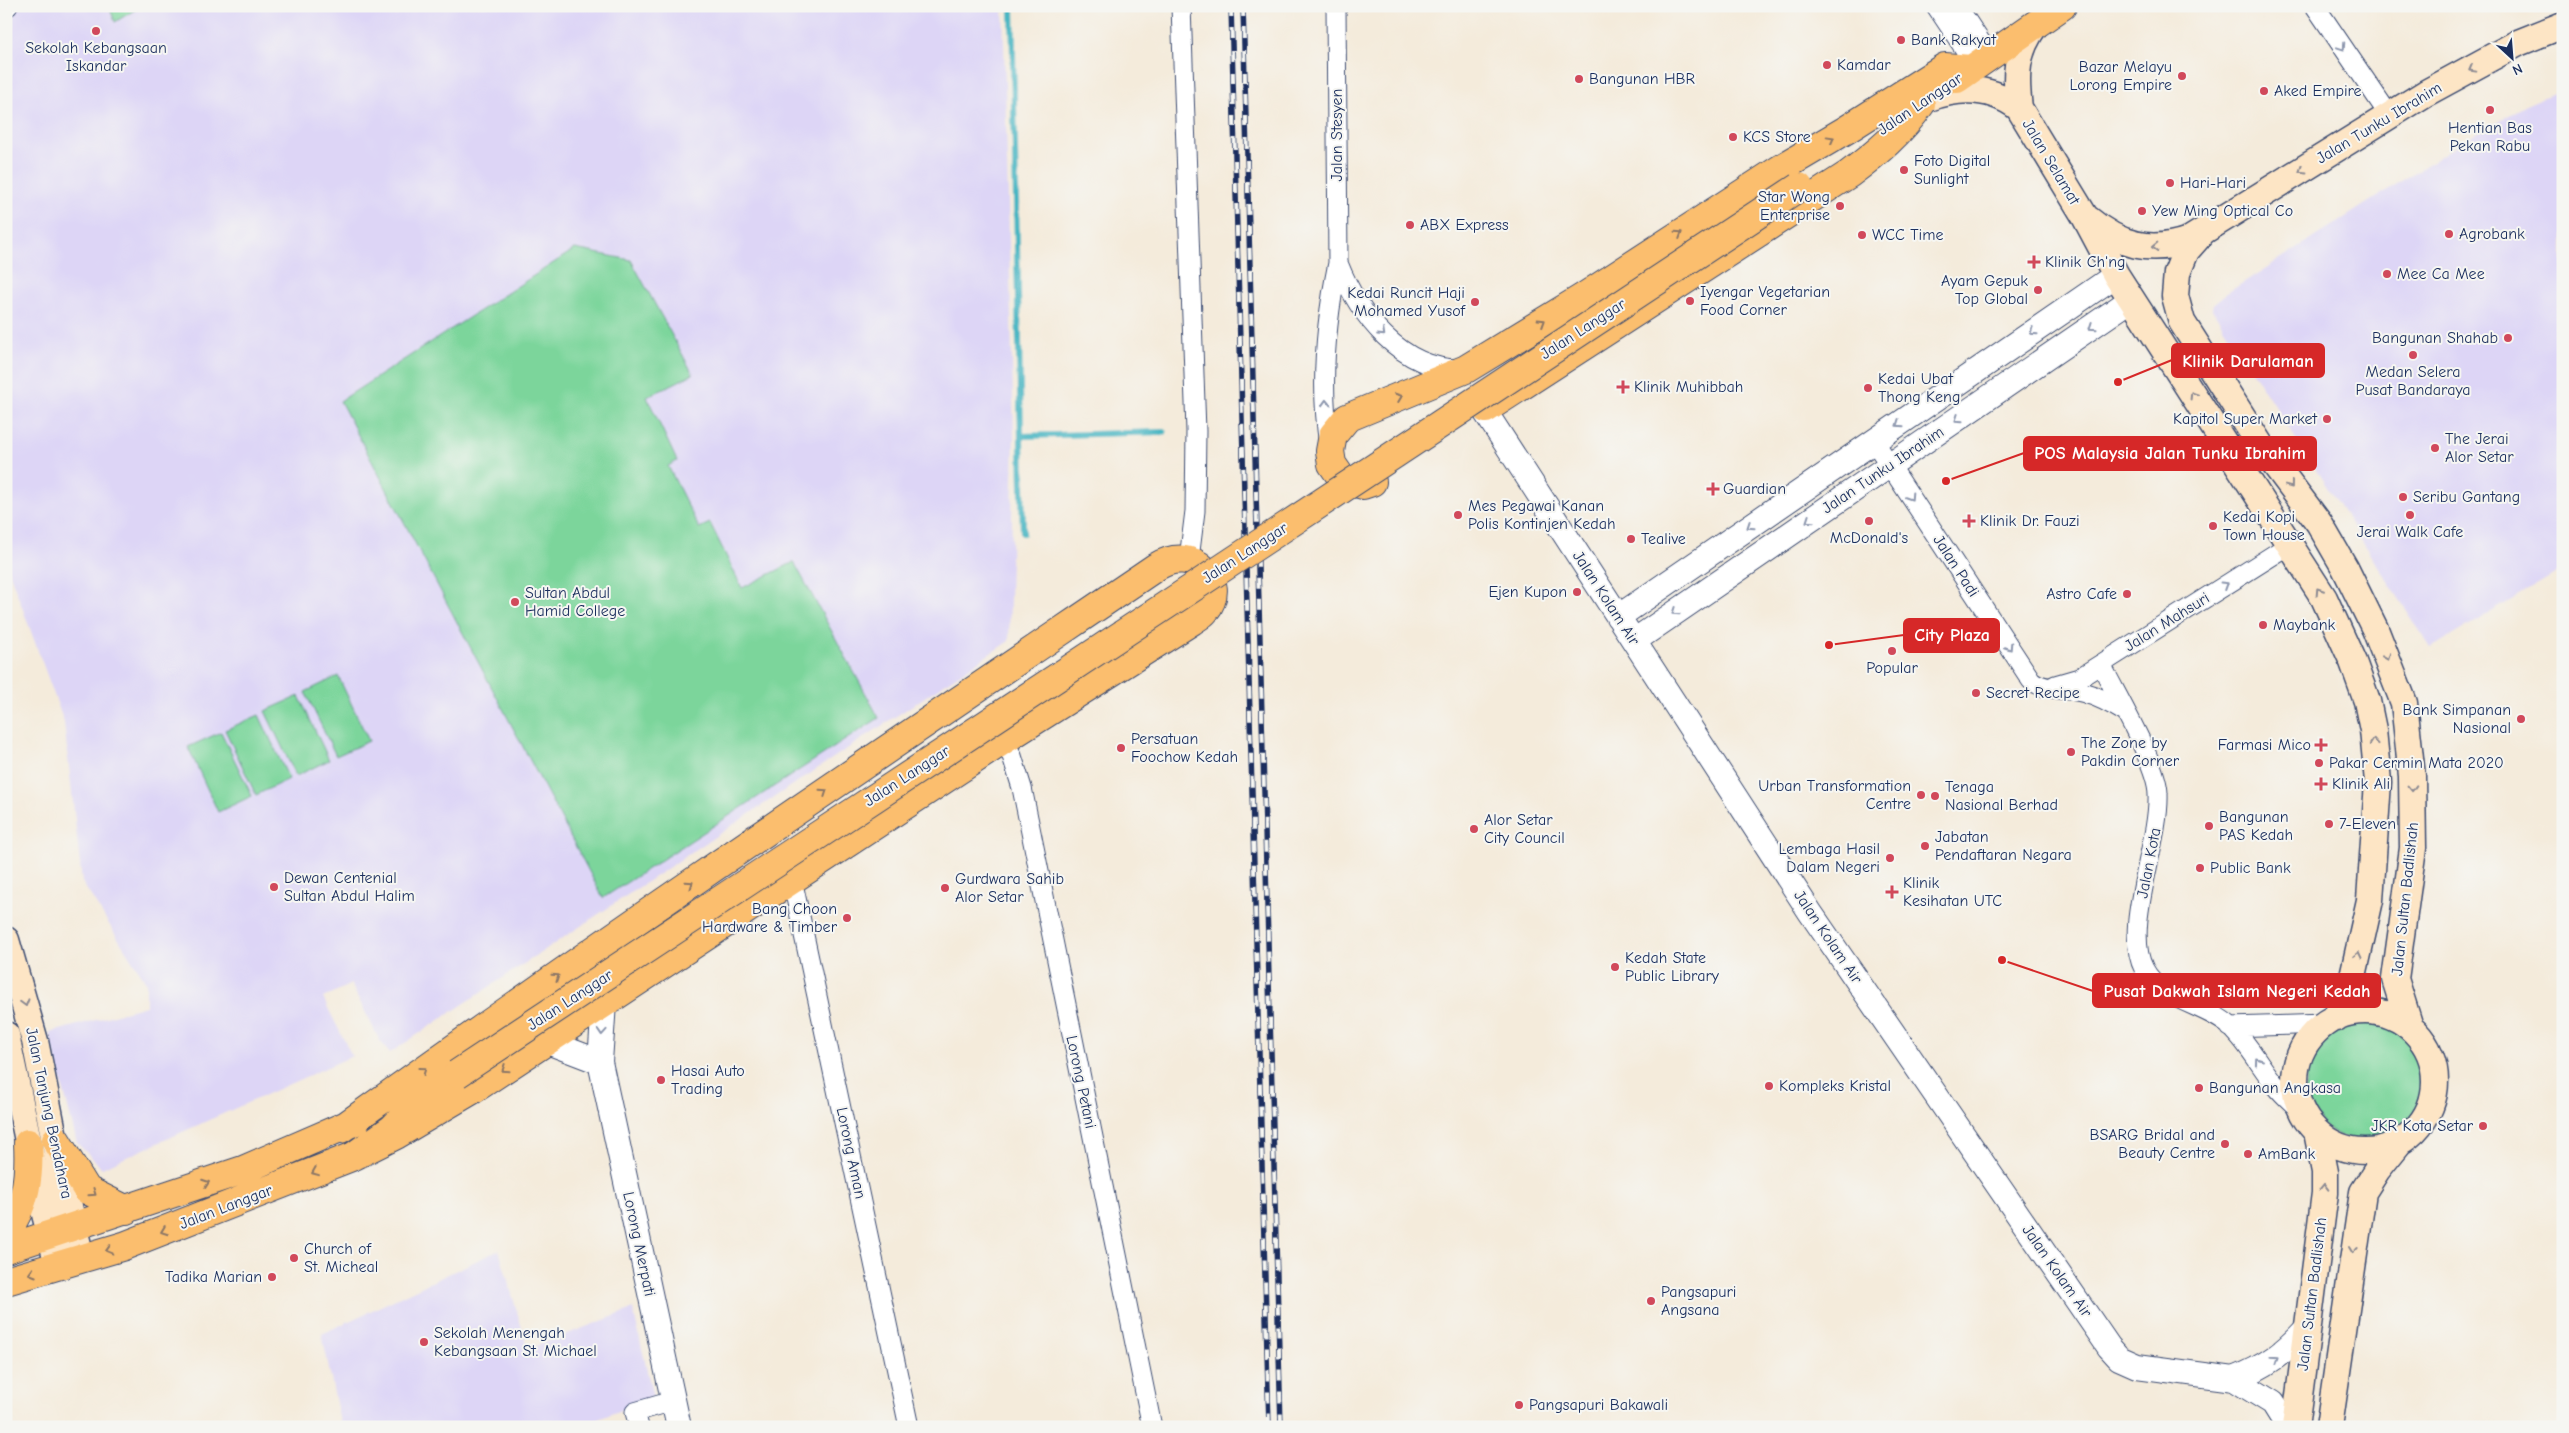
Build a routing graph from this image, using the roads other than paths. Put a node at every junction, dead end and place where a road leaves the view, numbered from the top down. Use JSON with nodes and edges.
{"nodes":[{"id":1,"x":1181,"y":6,"type":"edge"},
{"id":2,"x":1336,"y":6,"type":"edge"},
{"id":3,"x":1936,"y":6,"type":"edge"},
{"id":4,"x":1957,"y":6,"type":"edge"},
{"id":5,"x":2062,"y":6,"type":"edge"},
{"id":6,"x":2315,"y":6,"type":"edge"},
{"id":7,"x":2036,"y":24,"type":"junction"},
{"id":8,"x":2563,"y":25,"type":"edge"},
{"id":9,"x":1979,"y":64,"type":"junction"},
{"id":10,"x":1925,"y":101,"type":"junction"},
{"id":11,"x":2019,"y":108,"type":"junction"},
{"id":12,"x":2389,"y":115,"type":"junction"},
{"id":13,"x":2084,"y":215,"type":"junction"},
{"id":14,"x":2201,"y":234,"type":"junction"},
{"id":15,"x":1338,"y":263,"type":"junction"},
{"id":16,"x":2116,"y":275,"type":"junction"},
{"id":17,"x":2132,"y":299,"type":"junction"},
{"id":18,"x":1466,"y":369,"type":"junction"},
{"id":19,"x":1484,"y":410,"type":"junction"},
{"id":20,"x":1874,"y":441,"type":"junction"},
{"id":21,"x":1330,"y":452,"type":"junction"},
{"id":22,"x":1890,"y":465,"type":"junction"},
{"id":23,"x":2289,"y":545,"type":"junction"},
{"id":24,"x":1189,"y":559,"type":"junction"},
{"id":25,"x":1618,"y":617,"type":"junction"},
{"id":26,"x":1634,"y":641,"type":"junction"},
{"id":27,"x":2100,"y":664,"type":"junction"},
{"id":28,"x":2041,"y":686,"type":"junction"},
{"id":29,"x":2125,"y":712,"type":"junction"},
{"id":30,"x":1004,"y":740,"type":"junction"},
{"id":31,"x":792,"y":879,"type":"junction"},
{"id":32,"x":6,"y":940,"type":"edge"},
{"id":33,"x":604,"y":1003,"type":"junction"},
{"id":34,"x":2331,"y":1021,"type":"junction"},
{"id":35,"x":2230,"y":1026,"type":"junction"},
{"id":36,"x":2410,"y":1027,"type":"junction"},
{"id":37,"x":6,"y":1035,"type":"edge"},
{"id":38,"x":545,"y":1041,"type":"junction"},
{"id":39,"x":600,"y":1062,"type":"junction"},
{"id":40,"x":425,"y":1095,"type":"junction"},
{"id":41,"x":2302,"y":1111,"type":"junction"},
{"id":42,"x":341,"y":1129,"type":"junction"},
{"id":43,"x":2316,"y":1132,"type":"junction"},
{"id":44,"x":56,"y":1140,"type":"junction"},
{"id":45,"x":28,"y":1143,"type":"junction"},
{"id":46,"x":2398,"y":1144,"type":"junction"},
{"id":47,"x":354,"y":1156,"type":"junction"},
{"id":48,"x":126,"y":1210,"type":"junction"},
{"id":49,"x":61,"y":1232,"type":"junction"},
{"id":50,"x":6,"y":1233,"type":"edge"},
{"id":51,"x":6,"y":1249,"type":"edge"},
{"id":52,"x":69,"y":1262,"type":"junction"},
{"id":53,"x":6,"y":1280,"type":"edge"},
{"id":54,"x":2308,"y":1327,"type":"junction"},
{"id":55,"x":2234,"y":1379,"type":"junction"},
{"id":56,"x":673,"y":1401,"type":"junction"},
{"id":57,"x":638,"y":1427,"type":"edge"},
{"id":58,"x":678,"y":1427,"type":"edge"},
{"id":59,"x":909,"y":1427,"type":"edge"},
{"id":60,"x":1152,"y":1427,"type":"edge"},
{"id":61,"x":2288,"y":1427,"type":"edge"},
{"id":62,"x":2295,"y":1427,"type":"edge"},
{"id":63,"x":2329,"y":1427,"type":"edge"}],
"edges":[{"from":1,"to":24,"type":"street"},
{"from":2,"to":15,"type":"street","name":"Jalan Stesyen"},
{"from":3,"to":9,"type":"street"},
{"from":4,"to":9,"type":"street"},
{"from":5,"to":7,"type":"main road","name":"Jalan Langgar"},
{"from":6,"to":12,"type":"street","one_way":true},
{"from":7,"to":9,"type":"main road","name":"Jalan Langgar"},
{"from":7,"to":11,"type":"main road"},
{"from":8,"to":12,"type":"main road","name":"Jalan Tunku Ibrahim","one_way":true},
{"from":9,"to":10,"type":"main road","name":"Jalan Langgar"},
{"from":18,"to":9,"type":"main road","one_way":true},
{"from":10,"to":11,"type":"main road"},
{"from":10,"to":19,"type":"main road"},
{"from":10,"to":40,"type":"main road","name":"Jalan Langgar","bridge":true},
{"from":11,"to":13,"type":"main road","name":"Jalan Selamat"},
{"from":12,"to":14,"type":"main road","name":"Jalan Tunku Ibrahim","one_way":true},
{"from":14,"to":13,"type":"main road","one_way":true},
{"from":13,"to":16,"type":"main road","name":"Jalan Selamat"},
{"from":14,"to":36,"type":"main road","name":"Jalan Sultan Badlishah","one_way":true},
{"from":15,"to":18,"type":"street","one_way":true},
{"from":21,"to":15,"type":"street","one_way":true},
{"from":16,"to":17,"type":"main road","name":"Jalan Selamat"},
{"from":16,"to":20,"type":"street","name":"Jalan Tunku Ibrahim","one_way":true},
{"from":17,"to":22,"type":"street","name":"Jalan Tunku Ibrahim","one_way":true},
{"from":23,"to":17,"type":"main road","one_way":true},
{"from":21,"to":18,"type":"main road","one_way":true},
{"from":19,"to":21,"type":"main road"},
{"from":19,"to":25,"type":"street","name":"Jalan Kolam Air"},
{"from":20,"to":22,"type":"street","name":"Jalan Padi"},
{"from":20,"to":25,"type":"street","name":"Jalan Tunku Ibrahim","one_way":true},
{"from":22,"to":26,"type":"street","name":"Jalan Tunku Ibrahim","one_way":true},
{"from":22,"to":28,"type":"street","name":"Jalan Padi","one_way":true},
{"from":27,"to":23,"type":"street","name":"Jalan Mahsuri","one_way":true},
{"from":34,"to":23,"type":"main road","one_way":true},
{"from":24,"to":30,"type":"main road"},
{"from":42,"to":24,"type":"main road","one_way":true},
{"from":25,"to":26,"type":"street","name":"Jalan Kolam Air"},
{"from":26,"to":55,"type":"street","name":"Jalan Kolam Air"},
{"from":27,"to":28,"type":"street","name":"Jalan Mahsuri"},
{"from":27,"to":29,"type":"street","name":"Jalan Kota"},
{"from":28,"to":29,"type":"street"},
{"from":29,"to":35,"type":"street","name":"Jalan Kota"},
{"from":30,"to":31,"type":"main road"},
{"from":30,"to":60,"type":"street","name":"Lorong Petani"},
{"from":31,"to":33,"type":"main road"},
{"from":31,"to":59,"type":"street","name":"Lorong Aman"},
{"from":32,"to":44,"type":"main road","name":"Jalan Tanjung Bendahara","one_way":true},
{"from":33,"to":38,"type":"main road"},
{"from":33,"to":39,"type":"street","name":"Lorong Merpati","one_way":true},
{"from":34,"to":35,"type":"street"},
{"from":34,"to":36,"type":"main road"},
{"from":34,"to":41,"type":"main road"},
{"from":41,"to":35,"type":"street","name":"Jalan Kota","one_way":true},
{"from":36,"to":46,"type":"main road"},
{"from":37,"to":45,"type":"main road","name":"Jalan Tanjung Bendahara"},
{"from":38,"to":39,"type":"street"},
{"from":38,"to":47,"type":"main road","one_way":true},
{"from":39,"to":56,"type":"street","name":"Lorong Merpati"},
{"from":40,"to":42,"type":"main road","name":"Jalan Langgar"},
{"from":40,"to":47,"type":"main road","name":"Jalan Langgar"},
{"from":41,"to":43,"type":"main road"},
{"from":48,"to":42,"type":"main road","name":"Jalan Langgar","one_way":true},
{"from":43,"to":46,"type":"main road"},
{"from":54,"to":43,"type":"main road","name":"Jalan Sultan Badlishah","one_way":true},
{"from":44,"to":48,"type":"main road","one_way":true},
{"from":44,"to":49,"type":"main road","name":"Jalan Tanjung Bendahara"},
{"from":45,"to":49,"type":"main road","name":"Jalan Tanjung Bendahara"},
{"from":45,"to":50,"type":"main road"},
{"from":46,"to":63,"type":"main road","one_way":true},
{"from":47,"to":52,"type":"main road","name":"Jalan Langgar","one_way":true},
{"from":48,"to":49,"type":"main road","name":"Jalan Langgar"},
{"from":49,"to":51,"type":"main road","name":"Jalan Langgar"},
{"from":49,"to":52,"type":"main road","name":"Jalan Tanjung Bendahara"},
{"from":52,"to":53,"type":"main road","name":"Jalan Langgar","one_way":true},
{"from":55,"to":54,"type":"street","name":"Jalan Kolam Air","one_way":true},
{"from":54,"to":62,"type":"main road","name":"Jalan Sultan Badlishah"},
{"from":55,"to":61,"type":"street","name":"Jalan Kolam Air"},
{"from":56,"to":57,"type":"street"},
{"from":56,"to":58,"type":"street","name":"Lorong Merpati"}]}
